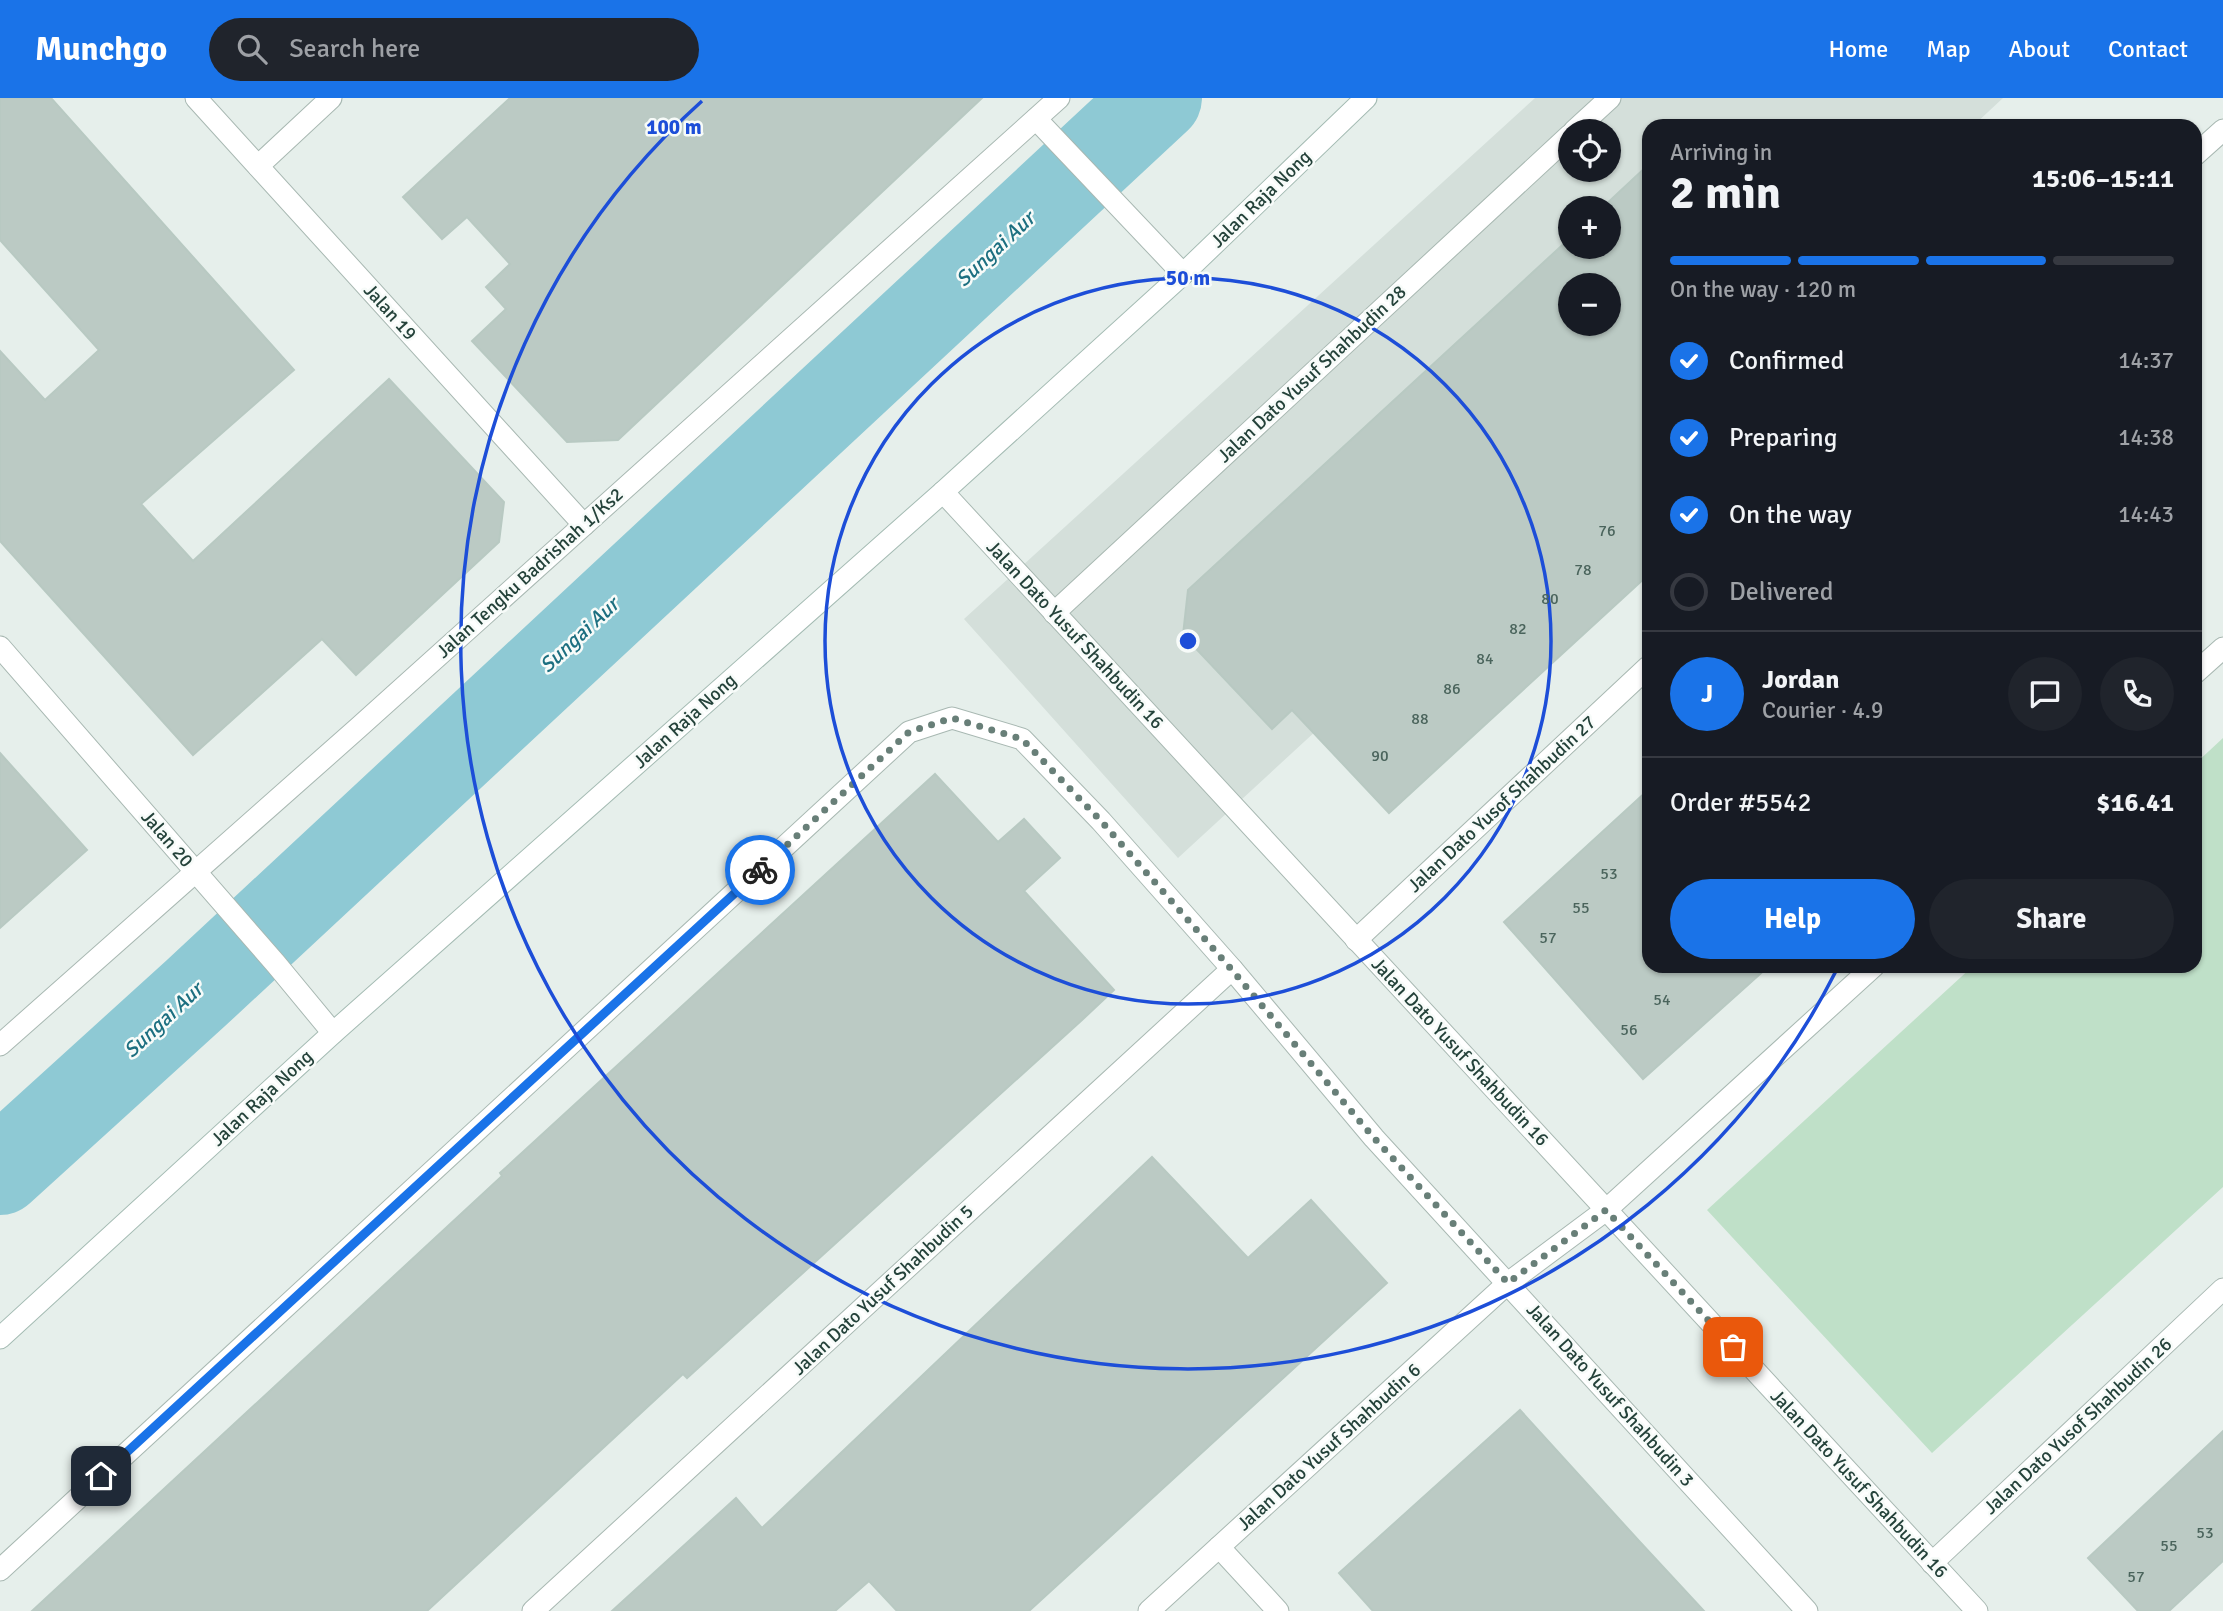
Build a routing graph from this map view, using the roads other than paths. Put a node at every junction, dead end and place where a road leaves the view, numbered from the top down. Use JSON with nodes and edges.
{"nodes":[{"id":1,"x":196,"y":98,"type":"edge"},
{"id":2,"x":331,"y":98,"type":"edge"},
{"id":3,"x":1059,"y":98,"type":"edge"},
{"id":4,"x":1366,"y":98,"type":"edge"},
{"id":5,"x":1610,"y":98,"type":"edge"},
{"id":6,"x":1036,"y":119,"type":"junction"},
{"id":7,"x":1587,"y":119,"type":"edge"},
{"id":8,"x":2223,"y":130,"type":"edge"},
{"id":9,"x":1558,"y":146,"type":"edge"},
{"id":10,"x":2202,"y":149,"type":"edge"},
{"id":11,"x":258,"y":166,"type":"junction"},
{"id":12,"x":1184,"y":274,"type":"junction"},
{"id":13,"x":943,"y":492,"type":"junction"},
{"id":14,"x":584,"y":525,"type":"junction"},
{"id":15,"x":1054,"y":613,"type":"junction"},
{"id":16,"x":0,"y":647,"type":"edge"},
{"id":17,"x":2223,"y":648,"type":"edge"},
{"id":18,"x":2202,"y":667,"type":"edge"},
{"id":19,"x":1642,"y":673,"type":"edge"},
{"id":20,"x":196,"y":872,"type":"junction"},
{"id":21,"x":1356,"y":940,"type":"junction"},
{"id":22,"x":1232,"y":970,"type":"junction"},
{"id":23,"x":1866,"y":973,"type":"edge"},
{"id":24,"x":332,"y":1033,"type":"junction"},
{"id":25,"x":0,"y":1045,"type":"edge"},
{"id":26,"x":1606,"y":1210,"type":"junction"},
{"id":27,"x":1508,"y":1283,"type":"junction"},
{"id":28,"x":2223,"y":1289,"type":"edge"},
{"id":29,"x":0,"y":1338,"type":"edge"},
{"id":30,"x":1219,"y":1547,"type":"junction"},
{"id":31,"x":1932,"y":1563,"type":"junction"},
{"id":32,"x":0,"y":1570,"type":"edge"},
{"id":33,"x":533,"y":1611,"type":"edge"},
{"id":34,"x":1149,"y":1611,"type":"edge"},
{"id":35,"x":1278,"y":1611,"type":"edge"},
{"id":36,"x":1807,"y":1611,"type":"edge"},
{"id":37,"x":1977,"y":1611,"type":"edge"}],
"edges":[{"from":1,"to":11,"type":"street","name":"Jalan 19"},
{"from":2,"to":11,"type":"street"},
{"from":3,"to":6,"type":"street","name":"Jalan Tengku Badrishah 1/Ks2"},
{"from":4,"to":12,"type":"street","name":"Jalan Raja Nong"},
{"from":5,"to":7,"type":"street"},
{"from":6,"to":12,"type":"street"},
{"from":6,"to":14,"type":"street","name":"Jalan Tengku Badrishah 1/Ks2"},
{"from":8,"to":10,"type":"street"},
{"from":9,"to":15,"type":"street","name":"Jalan Dato Yusuf Shahbudin 28"},
{"from":11,"to":14,"type":"street","name":"Jalan 19"},
{"from":12,"to":13,"type":"street","name":"Jalan Raja Nong"},
{"from":13,"to":15,"type":"street","name":"Jalan Dato Yusuf Shahbudin 16"},
{"from":13,"to":24,"type":"street","name":"Jalan Raja Nong"},
{"from":14,"to":20,"type":"street","name":"Jalan Tengku Badrishah 1/Ks2"},
{"from":15,"to":21,"type":"street","name":"Jalan Dato Yusuf Shahbudin 16"},
{"from":16,"to":20,"type":"street","name":"Jalan 20"},
{"from":17,"to":18,"type":"street"},
{"from":19,"to":21,"type":"street","name":"Jalan Dato Yusof Shahbudin 27"},
{"from":20,"to":24,"type":"street","name":"Jalan 20"},
{"from":20,"to":25,"type":"street","name":"Jalan Tengku Badrishah 1/Ks2"},
{"from":21,"to":26,"type":"street","name":"Jalan Dato Yusuf Shahbudin 16"},
{"from":22,"to":27,"type":"street","name":"Jalan Dato Yusuf Shahbudin 3"},
{"from":22,"to":32,"type":"street","name":"Jalan Dato Yusuf Shahbudin 3"},
{"from":22,"to":33,"type":"street","name":"Jalan Dato Yusuf Shahbudin 5"},
{"from":23,"to":26,"type":"street"},
{"from":24,"to":29,"type":"street","name":"Jalan Raja Nong"},
{"from":26,"to":27,"type":"street","name":"Jalan Dato Yusuf Shahbudin 6"},
{"from":26,"to":31,"type":"street","name":"Jalan Dato Yusuf Shahbudin 16"},
{"from":27,"to":30,"type":"street","name":"Jalan Dato Yusuf Shahbudin 6"},
{"from":27,"to":36,"type":"street","name":"Jalan Dato Yusuf Shahbudin 3"},
{"from":28,"to":31,"type":"street","name":"Jalan Dato Yusof Shahbudin 26"},
{"from":30,"to":34,"type":"street","name":"Jalan Dato Yusuf Shahbudin 6"},
{"from":30,"to":35,"type":"street"},
{"from":31,"to":37,"type":"street","name":"Jalan Dato Yusuf Shahbudin 16"}]}
